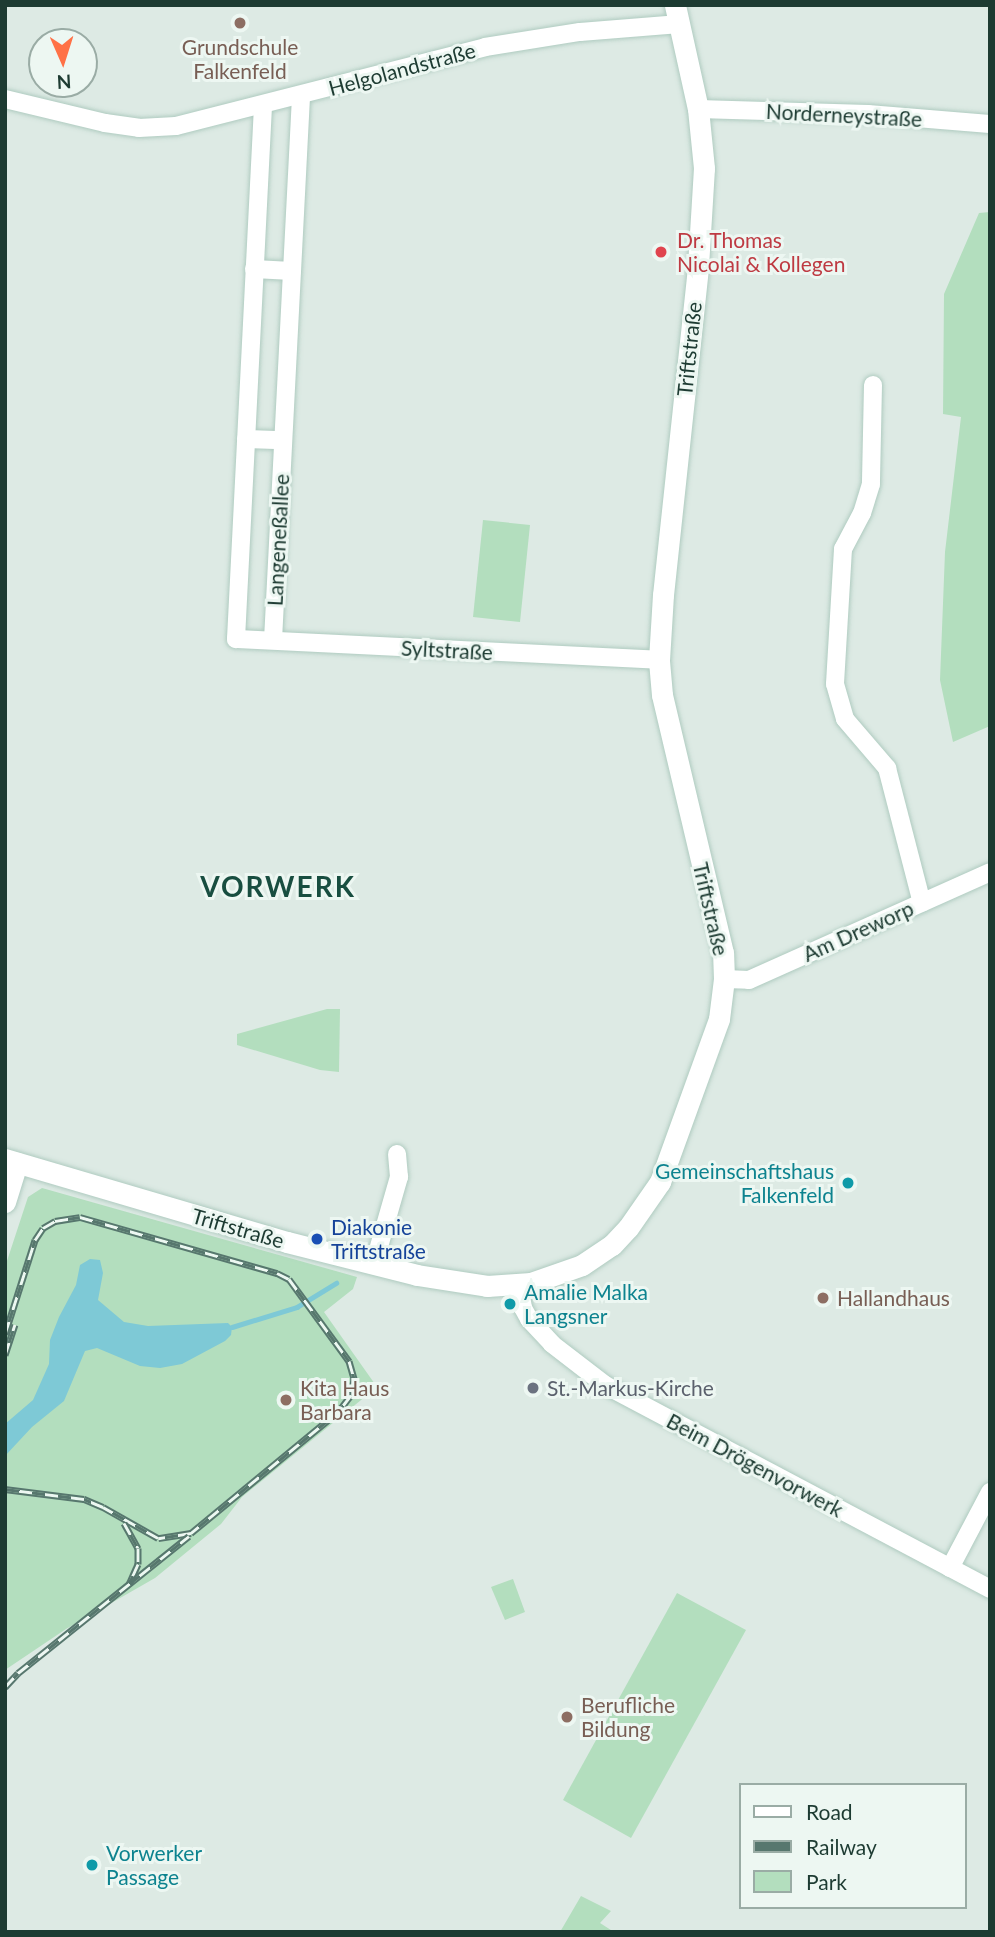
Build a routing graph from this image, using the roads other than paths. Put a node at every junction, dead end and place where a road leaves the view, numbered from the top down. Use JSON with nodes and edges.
{"nodes":[{"id":1,"x":678,"y":15,"type":"edge"},
{"id":2,"x":301,"y":96,"type":"junction"},
{"id":3,"x":5,"y":99,"type":"edge"},
{"id":4,"x":263,"y":106,"type":"junction"},
{"id":5,"x":698,"y":110,"type":"junction"},
{"id":6,"x":990,"y":124,"type":"edge"},
{"id":7,"x":254,"y":269,"type":"junction"},
{"id":8,"x":292,"y":271,"type":"junction"},
{"id":9,"x":873,"y":385,"type":"dead end"},
{"id":10,"x":246,"y":439,"type":"junction"},
{"id":11,"x":283,"y":440,"type":"junction"},
{"id":12,"x":236,"y":639,"type":"joint"},
{"id":13,"x":273,"y":640,"type":"junction"},
{"id":14,"x":659,"y":660,"type":"junction"},
{"id":15,"x":990,"y":872,"type":"edge"},
{"id":16,"x":922,"y":903,"type":"junction"},
{"id":17,"x":724,"y":979,"type":"junction"},
{"id":18,"x":397,"y":1154,"type":"dead end"},
{"id":19,"x":11,"y":1161,"type":"edge"},
{"id":20,"x":5,"y":1202,"type":"edge"},
{"id":21,"x":374,"y":1264,"type":"junction"},
{"id":22,"x":519,"y":1285,"type":"junction"},
{"id":23,"x":990,"y":1492,"type":"edge"},
{"id":24,"x":950,"y":1568,"type":"junction"},
{"id":25,"x":990,"y":1589,"type":"edge"}],
"edges":[{"from":1,"to":2,"type":"street","name":"Helgolandstraße"},
{"from":1,"to":5,"type":"street","name":"Triftstraße"},
{"from":2,"to":4,"type":"street","name":"Helgolandstraße"},
{"from":2,"to":8,"type":"street","name":"Langeneßallee"},
{"from":3,"to":4,"type":"street","name":"Helgolandstraße"},
{"from":4,"to":7,"type":"street","name":"Langeneßallee"},
{"from":5,"to":6,"type":"street","name":"Norderneystraße"},
{"from":5,"to":14,"type":"street","name":"Triftstraße"},
{"from":7,"to":8,"type":"street"},
{"from":7,"to":10,"type":"street","name":"Langeneßallee"},
{"from":8,"to":11,"type":"street","name":"Langeneßallee"},
{"from":9,"to":16,"type":"street"},
{"from":10,"to":11,"type":"street"},
{"from":10,"to":12,"type":"street","name":"Langeneßallee"},
{"from":11,"to":13,"type":"street","name":"Langeneßallee"},
{"from":12,"to":13,"type":"street","name":"Syltstraße"},
{"from":13,"to":14,"type":"street","name":"Syltstraße"},
{"from":14,"to":17,"type":"street","name":"Triftstraße"},
{"from":15,"to":16,"type":"street","name":"Am Dreworp"},
{"from":16,"to":17,"type":"street","name":"Am Dreworp"},
{"from":17,"to":22,"type":"street","name":"Triftstraße"},
{"from":18,"to":21,"type":"street"},
{"from":19,"to":20,"type":"street"},
{"from":19,"to":21,"type":"street","name":"Triftstraße"},
{"from":21,"to":22,"type":"street","name":"Triftstraße"},
{"from":22,"to":24,"type":"street","name":"Beim Drögenvorwerk"},
{"from":23,"to":24,"type":"street"},
{"from":24,"to":25,"type":"street","name":"Beim Drögenvorwerk"}]}
